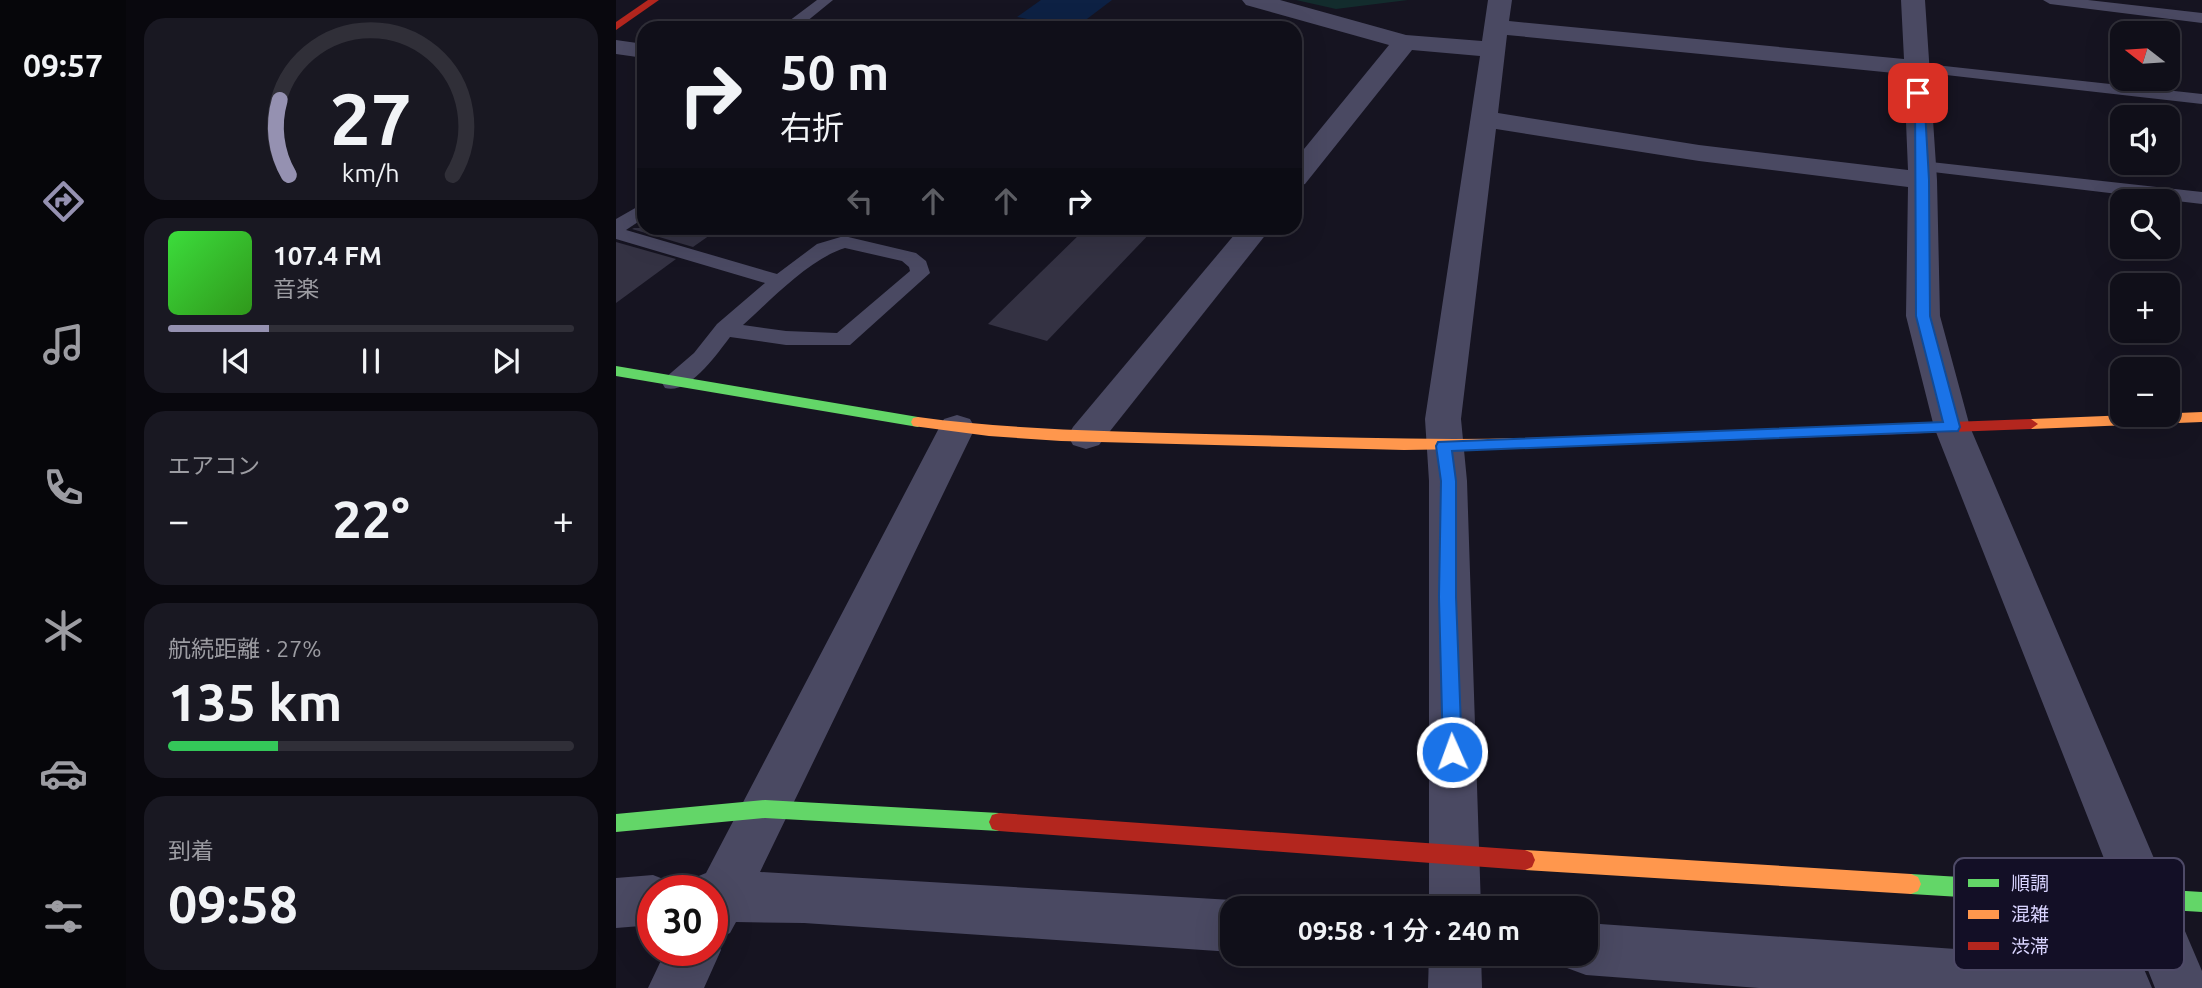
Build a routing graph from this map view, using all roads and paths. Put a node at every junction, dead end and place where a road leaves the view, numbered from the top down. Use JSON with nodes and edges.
{"nodes":[{"id":1,"x":654,"y":0,"type":"edge"},
{"id":2,"x":826,"y":0,"type":"edge"},
{"id":3,"x":1254,"y":0,"type":"edge"},
{"id":4,"x":1500,"y":0,"type":"edge"},
{"id":5,"x":1913,"y":0,"type":"edge"},
{"id":6,"x":2050,"y":0,"type":"edge"},
{"id":7,"x":2202,"y":18,"type":"edge"},
{"id":8,"x":798,"y":21,"type":"edge"},
{"id":9,"x":616,"y":27,"type":"edge"},
{"id":10,"x":1493,"y":38,"type":"junction"},
{"id":11,"x":1405,"y":41,"type":"junction"},
{"id":12,"x":616,"y":47,"type":"edge"},
{"id":13,"x":637,"y":50,"type":"edge"},
{"id":14,"x":1917,"y":68,"type":"junction"},
{"id":15,"x":2202,"y":99,"type":"edge"},
{"id":16,"x":1484,"y":119,"type":"junction"},
{"id":17,"x":1302,"y":169,"type":"edge"},
{"id":18,"x":1923,"y":173,"type":"junction"},
{"id":19,"x":2202,"y":198,"type":"edge"},
{"id":20,"x":637,"y":214,"type":"edge"},
{"id":21,"x":616,"y":230,"type":"edge"},
{"id":22,"x":1249,"y":235,"type":"edge"},
{"id":23,"x":780,"y":281,"type":"junction"},
{"id":24,"x":724,"y":329,"type":"junction"},
{"id":25,"x":616,"y":371,"type":"edge"},
{"id":26,"x":673,"y":383,"type":"junction"},
{"id":27,"x":2199,"y":422,"type":"edge"},
{"id":28,"x":1952,"y":427,"type":"junction"},
{"id":29,"x":957,"y":428,"type":"junction"},
{"id":30,"x":1086,"y":436,"type":"junction"},
{"id":31,"x":1444,"y":446,"type":"junction"},
{"id":32,"x":765,"y":809,"type":"junction"},
{"id":33,"x":616,"y":823,"type":"edge"},
{"id":34,"x":1456,"y":856,"type":"junction"},
{"id":35,"x":2130,"y":858,"type":"edge"},
{"id":36,"x":728,"y":879,"type":"edge"},
{"id":37,"x":1954,"y":886,"type":"edge"},
{"id":38,"x":1455,"y":896,"type":"edge"},
{"id":39,"x":637,"y":901,"type":"edge"},
{"id":40,"x":2184,"y":901,"type":"edge"},
{"id":41,"x":2202,"y":902,"type":"edge"},
{"id":42,"x":616,"y":903,"type":"edge"},
{"id":43,"x":728,"y":903,"type":"edge"},
{"id":44,"x":1220,"y":925,"type":"edge"},
{"id":45,"x":1598,"y":950,"type":"edge"},
{"id":46,"x":687,"y":966,"type":"edge"},
{"id":47,"x":1455,"y":966,"type":"edge"},
{"id":48,"x":2175,"y":970,"type":"edge"},
{"id":49,"x":676,"y":988,"type":"edge"},
{"id":50,"x":1455,"y":988,"type":"edge"},
{"id":51,"x":2125,"y":988,"type":"edge"},
{"id":52,"x":2182,"y":988,"type":"edge"}],
"edges":[{"from":1,"to":9,"type":"street"},
{"from":2,"to":8,"type":"lane"},
{"from":3,"to":11,"type":"street"},
{"from":4,"to":10,"type":"street"},
{"from":5,"to":14,"type":"street"},
{"from":6,"to":7,"type":"lane"},
{"from":10,"to":11,"type":"street"},
{"from":10,"to":14,"type":"street"},
{"from":10,"to":16,"type":"street"},
{"from":11,"to":17,"type":"street"},
{"from":12,"to":13,"type":"street"},
{"from":14,"to":15,"type":"lane"},
{"from":14,"to":18,"type":"street"},
{"from":16,"to":18,"type":"street"},
{"from":16,"to":31,"type":"street"},
{"from":18,"to":19,"type":"lane"},
{"from":18,"to":28,"type":"street"},
{"from":20,"to":21,"type":"lane"},
{"from":21,"to":23,"type":"lane"},
{"from":22,"to":30,"type":"street"},
{"from":23,"to":24,"type":"lane"},
{"from":23,"to":24,"type":"lane"},
{"from":24,"to":26,"type":"lane"},
{"from":25,"to":26,"type":"street"},
{"from":26,"to":29,"type":"street"},
{"from":27,"to":28,"type":"street"},
{"from":28,"to":31,"type":"street"},
{"from":28,"to":35,"type":"street"},
{"from":29,"to":30,"type":"street"},
{"from":29,"to":32,"type":"street"},
{"from":30,"to":31,"type":"street"},
{"from":31,"to":34,"type":"street"},
{"from":32,"to":33,"type":"street"},
{"from":32,"to":34,"type":"street"},
{"from":32,"to":36,"type":"street"},
{"from":34,"to":37,"type":"street"},
{"from":34,"to":38,"type":"street"},
{"from":39,"to":42,"type":"street"},
{"from":40,"to":41,"type":"street"},
{"from":43,"to":44,"type":"street"},
{"from":45,"to":51,"type":"street"},
{"from":46,"to":49,"type":"street"},
{"from":47,"to":50,"type":"street"},
{"from":48,"to":52,"type":"street"}]}
